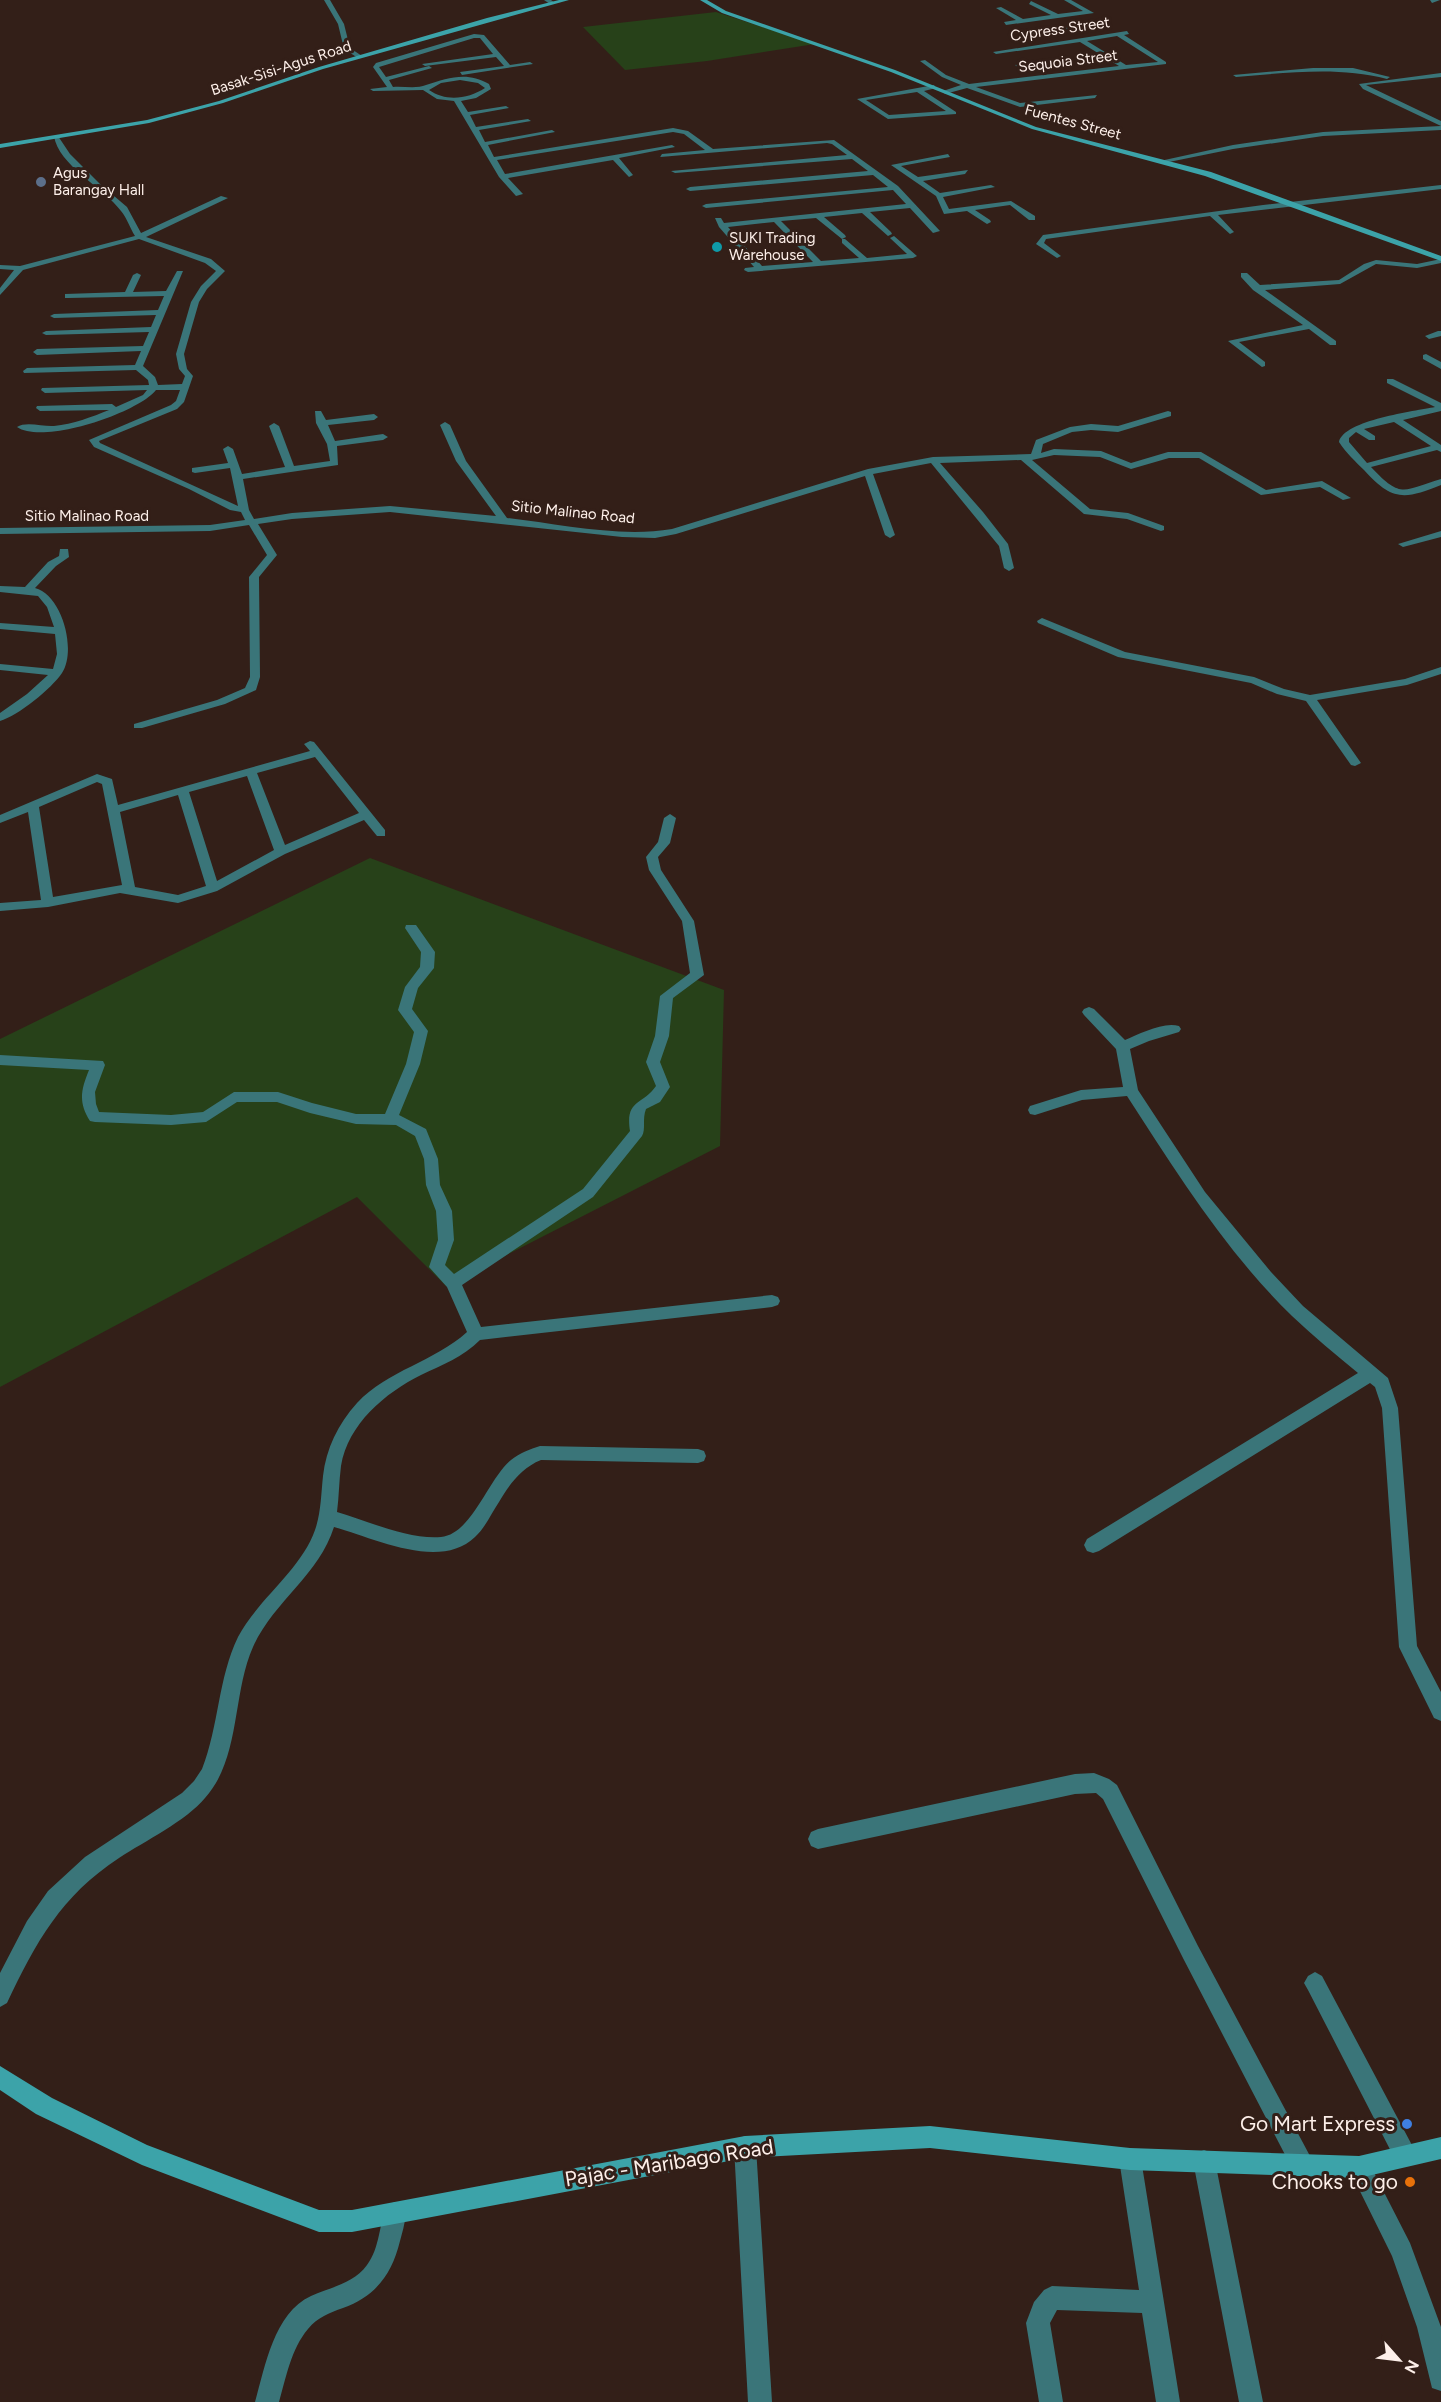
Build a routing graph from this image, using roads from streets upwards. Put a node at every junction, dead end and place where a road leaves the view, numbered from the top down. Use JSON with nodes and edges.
{"nodes":[{"id":1,"x":327,"y":0,"type":"edge"},
{"id":2,"x":566,"y":0,"type":"edge"},
{"id":3,"x":703,"y":0,"type":"edge"},
{"id":4,"x":1067,"y":0,"type":"edge"},
{"id":5,"x":549,"y":2,"type":"edge"},
{"id":6,"x":1031,"y":3,"type":"dead end"},
{"id":7,"x":999,"y":8,"type":"dead end"},
{"id":8,"x":1090,"y":12,"type":"junction"},
{"id":9,"x":1057,"y":16,"type":"junction"},
{"id":10,"x":1022,"y":21,"type":"junction"},
{"id":11,"x":1108,"y":22,"type":"junction"},
{"id":12,"x":1005,"y":23,"type":"dead end"},
{"id":13,"x":1032,"y":33,"type":"dead end"},
{"id":14,"x":1119,"y":35,"type":"junction"},
{"id":15,"x":1082,"y":40,"type":"junction"},
{"id":16,"x":1049,"y":44,"type":"junction"},
{"id":17,"x":392,"y":48,"type":"junction"},
{"id":18,"x":996,"y":51,"type":"dead end"},
{"id":19,"x":411,"y":54,"type":"junction"},
{"id":20,"x":497,"y":55,"type":"junction"},
{"id":21,"x":360,"y":57,"type":"junction"},
{"id":22,"x":1069,"y":58,"type":"junction"},
{"id":23,"x":923,"y":61,"type":"dead end"},
{"id":24,"x":530,"y":64,"type":"dead end"},
{"id":25,"x":1018,"y":65,"type":"dead end"},
{"id":26,"x":427,"y":66,"type":"junction"},
{"id":27,"x":508,"y":67,"type":"junction"},
{"id":28,"x":1125,"y":68,"type":"junction"},
{"id":29,"x":1092,"y":72,"type":"junction"},
{"id":30,"x":1068,"y":75,"type":"junction"},
{"id":31,"x":1236,"y":75,"type":"dead end"},
{"id":32,"x":1441,"y":75,"type":"edge"},
{"id":33,"x":444,"y":78,"type":"junction"},
{"id":34,"x":385,"y":79,"type":"junction"},
{"id":35,"x":1028,"y":79,"type":"junction"},
{"id":36,"x":1395,"y":80,"type":"junction"},
{"id":37,"x":1077,"y":82,"type":"dead end"},
{"id":38,"x":1037,"y":86,"type":"dead end"},
{"id":39,"x":933,"y":87,"type":"junction"},
{"id":40,"x":972,"y":87,"type":"junction"},
{"id":41,"x":391,"y":88,"type":"junction"},
{"id":42,"x":426,"y":88,"type":"junction"},
{"id":43,"x":373,"y":89,"type":"dead end"},
{"id":44,"x":1086,"y":89,"type":"dead end"},
{"id":45,"x":919,"y":90,"type":"junction"},
{"id":46,"x":948,"y":93,"type":"junction"},
{"id":47,"x":1047,"y":93,"type":"dead end"},
{"id":48,"x":455,"y":99,"type":"junction"},
{"id":49,"x":1057,"y":100,"type":"junction"},
{"id":50,"x":506,"y":108,"type":"dead end"},
{"id":51,"x":952,"y":112,"type":"junction"},
{"id":52,"x":466,"y":114,"type":"junction"},
{"id":53,"x":960,"y":116,"type":"dead end"},
{"id":54,"x":528,"y":121,"type":"dead end"},
{"id":55,"x":1441,"y":126,"type":"edge"},
{"id":56,"x":474,"y":129,"type":"junction"},
{"id":57,"x":552,"y":132,"type":"dead end"},
{"id":58,"x":56,"y":137,"type":"junction"},
{"id":59,"x":701,"y":143,"type":"junction"},
{"id":60,"x":483,"y":144,"type":"junction"},
{"id":61,"x":0,"y":146,"type":"edge"},
{"id":62,"x":711,"y":151,"type":"junction"},
{"id":63,"x":659,"y":153,"type":"junction"},
{"id":64,"x":948,"y":156,"type":"dead end"},
{"id":65,"x":851,"y":157,"type":"junction"},
{"id":66,"x":615,"y":158,"type":"junction"},
{"id":67,"x":492,"y":159,"type":"junction"},
{"id":68,"x":1164,"y":161,"type":"junction"},
{"id":69,"x":675,"y":171,"type":"junction"},
{"id":70,"x":965,"y":172,"type":"dead end"},
{"id":71,"x":872,"y":173,"type":"junction"},
{"id":72,"x":629,"y":175,"type":"dead end"},
{"id":73,"x":504,"y":177,"type":"junction"},
{"id":74,"x":915,"y":180,"type":"junction"},
{"id":75,"x":923,"y":186,"type":"junction"},
{"id":76,"x":991,"y":187,"type":"dead end"},
{"id":77,"x":1441,"y":188,"type":"edge"},
{"id":78,"x":690,"y":189,"type":"junction"},
{"id":79,"x":896,"y":189,"type":"junction"},
{"id":80,"x":519,"y":194,"type":"dead end"},
{"id":81,"x":939,"y":195,"type":"junction"},
{"id":82,"x":224,"y":198,"type":"dead end"},
{"id":83,"x":1294,"y":204,"type":"junction"},
{"id":84,"x":706,"y":206,"type":"junction"},
{"id":85,"x":911,"y":206,"type":"junction"},
{"id":86,"x":970,"y":210,"type":"junction"},
{"id":87,"x":864,"y":211,"type":"junction"},
{"id":88,"x":1212,"y":214,"type":"junction"},
{"id":89,"x":817,"y":215,"type":"junction"},
{"id":90,"x":1032,"y":218,"type":"dead end"},
{"id":91,"x":776,"y":220,"type":"junction"},
{"id":92,"x":987,"y":222,"type":"dead end"},
{"id":93,"x":722,"y":225,"type":"junction"},
{"id":94,"x":936,"y":231,"type":"dead end"},
{"id":95,"x":1230,"y":232,"type":"dead end"},
{"id":96,"x":139,"y":237,"type":"junction"},
{"id":97,"x":1057,"y":256,"type":"dead end"},
{"id":98,"x":865,"y":260,"type":"junction"},
{"id":99,"x":1441,"y":260,"type":"edge"},
{"id":100,"x":819,"y":264,"type":"junction"},
{"id":101,"x":0,"y":267,"type":"edge"},
{"id":102,"x":20,"y":268,"type":"junction"},
{"id":103,"x":760,"y":269,"type":"junction"},
{"id":104,"x":748,"y":270,"type":"dead end"},
{"id":105,"x":180,"y":273,"type":"dead end"},
{"id":106,"x":137,"y":275,"type":"dead end"},
{"id":107,"x":1245,"y":275,"type":"dead end"},
{"id":108,"x":1256,"y":288,"type":"junction"},
{"id":109,"x":0,"y":293,"type":"edge"},
{"id":110,"x":169,"y":293,"type":"junction"},
{"id":111,"x":128,"y":294,"type":"junction"},
{"id":112,"x":68,"y":296,"type":"dead end"},
{"id":113,"x":162,"y":312,"type":"junction"},
{"id":114,"x":54,"y":316,"type":"dead end"},
{"id":115,"x":1308,"y":327,"type":"junction"},
{"id":116,"x":154,"y":329,"type":"junction"},
{"id":117,"x":46,"y":333,"type":"dead end"},
{"id":118,"x":1441,"y":333,"type":"edge"},
{"id":119,"x":1429,"y":336,"type":"dead end"},
{"id":120,"x":1333,"y":343,"type":"dead end"},
{"id":121,"x":146,"y":348,"type":"junction"},
{"id":122,"x":37,"y":352,"type":"dead end"},
{"id":123,"x":1426,"y":357,"type":"dead end"},
{"id":124,"x":1262,"y":364,"type":"dead end"},
{"id":125,"x":1441,"y":366,"type":"edge"},
{"id":126,"x":138,"y":367,"type":"junction"},
{"id":127,"x":27,"y":371,"type":"dead end"},
{"id":128,"x":1390,"y":381,"type":"dead end"},
{"id":129,"x":154,"y":387,"type":"junction"},
{"id":130,"x":185,"y":387,"type":"junction"},
{"id":131,"x":45,"y":390,"type":"dead end"},
{"id":132,"x":124,"y":406,"type":"junction"},
{"id":133,"x":1441,"y":407,"type":"edge"},
{"id":134,"x":40,"y":408,"type":"dead end"},
{"id":135,"x":1168,"y":414,"type":"dead end"},
{"id":136,"x":374,"y":417,"type":"dead end"},
{"id":137,"x":1395,"y":418,"type":"junction"},
{"id":138,"x":445,"y":425,"type":"dead end"},
{"id":139,"x":274,"y":426,"type":"dead end"},
{"id":140,"x":22,"y":427,"type":"dead end"},
{"id":141,"x":1356,"y":428,"type":"junction"},
{"id":142,"x":383,"y":436,"type":"dead end"},
{"id":143,"x":1372,"y":438,"type":"dead end"},
{"id":144,"x":332,"y":444,"type":"junction"},
{"id":145,"x":1440,"y":448,"type":"edge"},
{"id":146,"x":228,"y":449,"type":"dead end"},
{"id":147,"x":1023,"y":457,"type":"junction"},
{"id":148,"x":1035,"y":457,"type":"junction"},
{"id":149,"x":933,"y":460,"type":"junction"},
{"id":150,"x":234,"y":465,"type":"junction"},
{"id":151,"x":1365,"y":466,"type":"junction"},
{"id":152,"x":195,"y":470,"type":"dead end"},
{"id":153,"x":291,"y":470,"type":"junction"},
{"id":154,"x":868,"y":472,"type":"junction"},
{"id":155,"x":238,"y":477,"type":"junction"},
{"id":156,"x":1441,"y":482,"type":"edge"},
{"id":157,"x":1346,"y":498,"type":"dead end"},
{"id":158,"x":244,"y":510,"type":"junction"},
{"id":159,"x":504,"y":520,"type":"junction"},
{"id":160,"x":251,"y":522,"type":"junction"},
{"id":161,"x":1161,"y":528,"type":"dead end"},
{"id":162,"x":0,"y":531,"type":"edge"},
{"id":163,"x":82,"y":531,"type":"junction"},
{"id":164,"x":1441,"y":534,"type":"edge"},
{"id":165,"x":891,"y":536,"type":"dead end"},
{"id":166,"x":1403,"y":544,"type":"dead end"},
{"id":167,"x":1009,"y":568,"type":"dead end"},
{"id":168,"x":0,"y":589,"type":"edge"},
{"id":169,"x":27,"y":591,"type":"junction"},
{"id":170,"x":1042,"y":621,"type":"dead end"},
{"id":171,"x":0,"y":626,"type":"edge"},
{"id":172,"x":60,"y":631,"type":"junction"},
{"id":173,"x":0,"y":667,"type":"edge"},
{"id":174,"x":1441,"y":670,"type":"edge"},
{"id":175,"x":56,"y":673,"type":"junction"},
{"id":176,"x":1310,"y":698,"type":"junction"},
{"id":177,"x":6,"y":709,"type":"edge"},
{"id":178,"x":0,"y":718,"type":"edge"},
{"id":179,"x":138,"y":726,"type":"dead end"},
{"id":180,"x":1355,"y":763,"type":"dead end"},
{"id":181,"x":251,"y":772,"type":"junction"},
{"id":182,"x":183,"y":790,"type":"junction"},
{"id":183,"x":33,"y":805,"type":"junction"},
{"id":184,"x":113,"y":810,"type":"junction"},
{"id":185,"x":366,"y":814,"type":"junction"},
{"id":186,"x":669,"y":818,"type":"dead end"},
{"id":187,"x":0,"y":819,"type":"edge"},
{"id":188,"x":381,"y":832,"type":"dead end"},
{"id":189,"x":281,"y":851,"type":"junction"},
{"id":190,"x":213,"y":888,"type":"junction"},
{"id":191,"x":129,"y":891,"type":"junction"},
{"id":192,"x":48,"y":903,"type":"junction"},
{"id":193,"x":0,"y":907,"type":"edge"},
{"id":194,"x":411,"y":928,"type":"dead end"},
{"id":195,"x":1089,"y":1012,"type":"dead end"},
{"id":196,"x":1173,"y":1029,"type":"dead end"},
{"id":197,"x":1123,"y":1047,"type":"junction"},
{"id":198,"x":0,"y":1060,"type":"edge"},
{"id":199,"x":1131,"y":1090,"type":"junction"},
{"id":200,"x":1035,"y":1110,"type":"dead end"},
{"id":201,"x":390,"y":1119,"type":"junction"},
{"id":202,"x":453,"y":1283,"type":"junction"},
{"id":203,"x":772,"y":1301,"type":"dead end"},
{"id":204,"x":476,"y":1334,"type":"junction"},
{"id":205,"x":1371,"y":1374,"type":"junction"},
{"id":206,"x":698,"y":1456,"type":"dead end"},
{"id":207,"x":327,"y":1517,"type":"junction"},
{"id":208,"x":1093,"y":1545,"type":"dead end"},
{"id":209,"x":1441,"y":1712,"type":"edge"},
{"id":210,"x":818,"y":1839,"type":"dead end"},
{"id":211,"x":1315,"y":1983,"type":"dead end"},
{"id":212,"x":0,"y":1996,"type":"edge"},
{"id":213,"x":0,"y":2077,"type":"edge"},
{"id":214,"x":745,"y":2147,"type":"junction"},
{"id":215,"x":1441,"y":2148,"type":"edge"},
{"id":216,"x":1405,"y":2155,"type":"junction"},
{"id":217,"x":1130,"y":2159,"type":"junction"},
{"id":218,"x":1204,"y":2162,"type":"junction"},
{"id":219,"x":1302,"y":2164,"type":"junction"},
{"id":220,"x":1359,"y":2167,"type":"junction"},
{"id":221,"x":395,"y":2213,"type":"junction"},
{"id":222,"x":1152,"y":2302,"type":"junction"},
{"id":223,"x":1441,"y":2379,"type":"edge"},
{"id":224,"x":267,"y":2402,"type":"edge"},
{"id":225,"x":760,"y":2402,"type":"edge"},
{"id":226,"x":1051,"y":2402,"type":"edge"},
{"id":227,"x":1168,"y":2402,"type":"edge"},
{"id":228,"x":1251,"y":2402,"type":"edge"}],
"edges":[{"from":1,"to":21,"type":"street"},
{"from":2,"to":5,"type":"street","name":"Basak-Sisi-Agus Road"},
{"from":3,"to":39,"type":"street","name":"Fuentes Street"},
{"from":4,"to":8,"type":"street"},
{"from":5,"to":17,"type":"street","name":"Basak-Sisi-Agus Road"},
{"from":6,"to":9,"type":"street"},
{"from":7,"to":10,"type":"street"},
{"from":8,"to":9,"type":"street"},
{"from":8,"to":11,"type":"street"},
{"from":9,"to":10,"type":"street"},
{"from":10,"to":12,"type":"street"},
{"from":11,"to":13,"type":"street"},
{"from":11,"to":14,"type":"street","name":"Cypress Street"},
{"from":14,"to":15,"type":"street","name":"Cypress Street"},
{"from":14,"to":28,"type":"street","name":"Sequoia Street"},
{"from":15,"to":16,"type":"street","name":"Cypress Street"},
{"from":15,"to":28,"type":"street"},
{"from":16,"to":18,"type":"street","name":"Cypress Street"},
{"from":16,"to":22,"type":"street"},
{"from":17,"to":19,"type":"street"},
{"from":17,"to":21,"type":"street","name":"Basak-Sisi-Agus Road"},
{"from":19,"to":20,"type":"street"},
{"from":19,"to":26,"type":"street"},
{"from":19,"to":34,"type":"street"},
{"from":20,"to":26,"type":"street"},
{"from":20,"to":27,"type":"street"},
{"from":21,"to":58,"type":"street","name":"Basak-Sisi-Agus Road"},
{"from":22,"to":25,"type":"street"},
{"from":22,"to":29,"type":"street"},
{"from":23,"to":40,"type":"street"},
{"from":24,"to":27,"type":"street"},
{"from":26,"to":33,"type":"street"},
{"from":26,"to":34,"type":"street"},
{"from":27,"to":33,"type":"street"},
{"from":28,"to":29,"type":"street","name":"Sequoia Street"},
{"from":29,"to":30,"type":"street","name":"Sequoia Street"},
{"from":30,"to":35,"type":"street","name":"Sequoia Street"},
{"from":30,"to":37,"type":"street"},
{"from":31,"to":36,"type":"street"},
{"from":32,"to":36,"type":"street"},
{"from":33,"to":42,"type":"street"},
{"from":33,"to":48,"type":"street"},
{"from":34,"to":41,"type":"street"},
{"from":35,"to":38,"type":"street"},
{"from":35,"to":40,"type":"street","name":"Sequoia Street"},
{"from":36,"to":55,"type":"street"},
{"from":39,"to":45,"type":"street"},
{"from":39,"to":46,"type":"street","name":"Fuentes Street"},
{"from":40,"to":46,"type":"street","name":"Sequoia Street"},
{"from":40,"to":49,"type":"street"},
{"from":41,"to":42,"type":"street"},
{"from":41,"to":43,"type":"street"},
{"from":42,"to":48,"type":"street"},
{"from":44,"to":49,"type":"street"},
{"from":45,"to":51,"type":"street"},
{"from":45,"to":51,"type":"street"},
{"from":46,"to":68,"type":"street","name":"Fuentes Street"},
{"from":47,"to":49,"type":"street"},
{"from":48,"to":52,"type":"street"},
{"from":50,"to":52,"type":"street"},
{"from":51,"to":53,"type":"street"},
{"from":52,"to":56,"type":"street"},
{"from":54,"to":56,"type":"street"},
{"from":55,"to":68,"type":"street"},
{"from":56,"to":60,"type":"street"},
{"from":57,"to":60,"type":"street"},
{"from":58,"to":61,"type":"street","name":"Basak-Sisi-Agus Road"},
{"from":58,"to":96,"type":"street"},
{"from":59,"to":62,"type":"street"},
{"from":59,"to":63,"type":"street"},
{"from":59,"to":67,"type":"street"},
{"from":60,"to":67,"type":"street"},
{"from":62,"to":63,"type":"street"},
{"from":62,"to":65,"type":"street"},
{"from":63,"to":66,"type":"street"},
{"from":63,"to":69,"type":"street"},
{"from":64,"to":74,"type":"street"},
{"from":65,"to":69,"type":"street"},
{"from":65,"to":71,"type":"street"},
{"from":66,"to":72,"type":"street"},
{"from":66,"to":73,"type":"street"},
{"from":67,"to":73,"type":"street"},
{"from":68,"to":83,"type":"street","name":"Fuentes Street"},
{"from":69,"to":78,"type":"street"},
{"from":70,"to":74,"type":"street"},
{"from":71,"to":78,"type":"street"},
{"from":71,"to":79,"type":"street"},
{"from":73,"to":80,"type":"street"},
{"from":74,"to":75,"type":"street"},
{"from":75,"to":79,"type":"street"},
{"from":75,"to":81,"type":"street"},
{"from":76,"to":81,"type":"street"},
{"from":77,"to":83,"type":"street"},
{"from":78,"to":84,"type":"street"},
{"from":79,"to":84,"type":"street"},
{"from":79,"to":85,"type":"street"},
{"from":81,"to":86,"type":"street"},
{"from":82,"to":96,"type":"street"},
{"from":83,"to":88,"type":"street"},
{"from":83,"to":99,"type":"street","name":"Fuentes Street"},
{"from":84,"to":93,"type":"street"},
{"from":85,"to":87,"type":"street"},
{"from":85,"to":94,"type":"street"},
{"from":86,"to":90,"type":"street"},
{"from":86,"to":92,"type":"street"},
{"from":87,"to":89,"type":"street"},
{"from":87,"to":98,"type":"street"},
{"from":88,"to":95,"type":"street"},
{"from":88,"to":97,"type":"street"},
{"from":89,"to":91,"type":"street"},
{"from":89,"to":98,"type":"street"},
{"from":91,"to":93,"type":"street"},
{"from":91,"to":100,"type":"street"},
{"from":93,"to":103,"type":"street"},
{"from":96,"to":102,"type":"street"},
{"from":96,"to":130,"type":"street"},
{"from":98,"to":100,"type":"street"},
{"from":99,"to":108,"type":"street"},
{"from":100,"to":103,"type":"street"},
{"from":101,"to":102,"type":"street"},
{"from":102,"to":109,"type":"street"},
{"from":103,"to":104,"type":"street"},
{"from":105,"to":110,"type":"street"},
{"from":106,"to":111,"type":"street"},
{"from":107,"to":108,"type":"street"},
{"from":108,"to":115,"type":"street"},
{"from":110,"to":111,"type":"street"},
{"from":110,"to":113,"type":"street"},
{"from":111,"to":112,"type":"street"},
{"from":113,"to":114,"type":"street"},
{"from":113,"to":116,"type":"street"},
{"from":115,"to":120,"type":"street"},
{"from":115,"to":124,"type":"street"},
{"from":116,"to":117,"type":"street"},
{"from":116,"to":121,"type":"street"},
{"from":118,"to":119,"type":"street"},
{"from":121,"to":122,"type":"street"},
{"from":121,"to":126,"type":"street"},
{"from":123,"to":125,"type":"street"},
{"from":126,"to":127,"type":"street"},
{"from":126,"to":129,"type":"street"},
{"from":128,"to":133,"type":"street"},
{"from":129,"to":130,"type":"street"},
{"from":129,"to":131,"type":"street"},
{"from":129,"to":132,"type":"street"},
{"from":130,"to":158,"type":"street"},
{"from":132,"to":134,"type":"street"},
{"from":132,"to":140,"type":"street"},
{"from":133,"to":137,"type":"street"},
{"from":135,"to":148,"type":"street"},
{"from":136,"to":144,"type":"street"},
{"from":137,"to":141,"type":"street"},
{"from":137,"to":145,"type":"street"},
{"from":138,"to":159,"type":"street"},
{"from":139,"to":153,"type":"street"},
{"from":141,"to":143,"type":"street"},
{"from":141,"to":151,"type":"street"},
{"from":142,"to":144,"type":"street"},
{"from":144,"to":153,"type":"street"},
{"from":145,"to":151,"type":"street"},
{"from":146,"to":150,"type":"street"},
{"from":147,"to":148,"type":"street","name":"Sitio Malinao Road"},
{"from":147,"to":149,"type":"street","name":"Sitio Malinao Road"},
{"from":147,"to":161,"type":"street"},
{"from":148,"to":157,"type":"street","name":"Sitio Malinao Road"},
{"from":149,"to":154,"type":"street","name":"Sitio Malinao Road"},
{"from":149,"to":167,"type":"street"},
{"from":150,"to":152,"type":"street"},
{"from":150,"to":155,"type":"street"},
{"from":151,"to":156,"type":"street"},
{"from":153,"to":155,"type":"street"},
{"from":154,"to":159,"type":"street","name":"Sitio Malinao Road"},
{"from":154,"to":165,"type":"street"},
{"from":155,"to":158,"type":"street"},
{"from":158,"to":160,"type":"street"},
{"from":159,"to":160,"type":"street","name":"Sitio Malinao Road"},
{"from":160,"to":163,"type":"street","name":"Sitio Malinao Road"},
{"from":160,"to":179,"type":"street"},
{"from":162,"to":163,"type":"street","name":"Sitio Malinao Road"},
{"from":163,"to":169,"type":"street"},
{"from":164,"to":166,"type":"street"},
{"from":168,"to":169,"type":"street"},
{"from":169,"to":172,"type":"street"},
{"from":170,"to":176,"type":"street"},
{"from":171,"to":172,"type":"street"},
{"from":172,"to":175,"type":"street"},
{"from":173,"to":175,"type":"street"},
{"from":174,"to":176,"type":"street"},
{"from":175,"to":177,"type":"street"},
{"from":176,"to":180,"type":"street"},
{"from":177,"to":178,"type":"street"},
{"from":181,"to":182,"type":"street"},
{"from":181,"to":185,"type":"street"},
{"from":181,"to":189,"type":"street"},
{"from":182,"to":184,"type":"street"},
{"from":182,"to":190,"type":"street"},
{"from":183,"to":184,"type":"street"},
{"from":183,"to":187,"type":"street"},
{"from":183,"to":192,"type":"street"},
{"from":184,"to":191,"type":"street"},
{"from":185,"to":188,"type":"street"},
{"from":185,"to":189,"type":"street"},
{"from":186,"to":202,"type":"street"},
{"from":189,"to":190,"type":"street"},
{"from":190,"to":191,"type":"street"},
{"from":191,"to":192,"type":"street"},
{"from":192,"to":193,"type":"street"},
{"from":194,"to":201,"type":"street"},
{"from":195,"to":197,"type":"street"},
{"from":196,"to":197,"type":"street"},
{"from":197,"to":199,"type":"street"},
{"from":198,"to":201,"type":"street"},
{"from":199,"to":200,"type":"street"},
{"from":199,"to":205,"type":"street"},
{"from":201,"to":202,"type":"street"},
{"from":202,"to":204,"type":"street"},
{"from":203,"to":204,"type":"street"},
{"from":204,"to":207,"type":"street"},
{"from":205,"to":208,"type":"street"},
{"from":205,"to":209,"type":"street"},
{"from":206,"to":207,"type":"street"},
{"from":207,"to":212,"type":"street"},
{"from":210,"to":219,"type":"street"},
{"from":211,"to":216,"type":"street"},
{"from":213,"to":221,"type":"street","name":"Pajac - Maribago Road"},
{"from":214,"to":217,"type":"street","name":"Pajac - Maribago Road"},
{"from":214,"to":221,"type":"street","name":"Pajac - Maribago Road"},
{"from":214,"to":225,"type":"street"},
{"from":215,"to":216,"type":"street","name":"Pajac - Maribago Road"},
{"from":216,"to":220,"type":"street","name":"Pajac - Maribago Road"},
{"from":217,"to":218,"type":"street","name":"Pajac - Maribago Road"},
{"from":217,"to":222,"type":"street"},
{"from":218,"to":219,"type":"street","name":"Pajac - Maribago Road"},
{"from":218,"to":228,"type":"street"},
{"from":219,"to":220,"type":"street","name":"Pajac - Maribago Road"},
{"from":220,"to":223,"type":"street"},
{"from":221,"to":224,"type":"street"},
{"from":222,"to":226,"type":"street"},
{"from":222,"to":227,"type":"street"}]}
